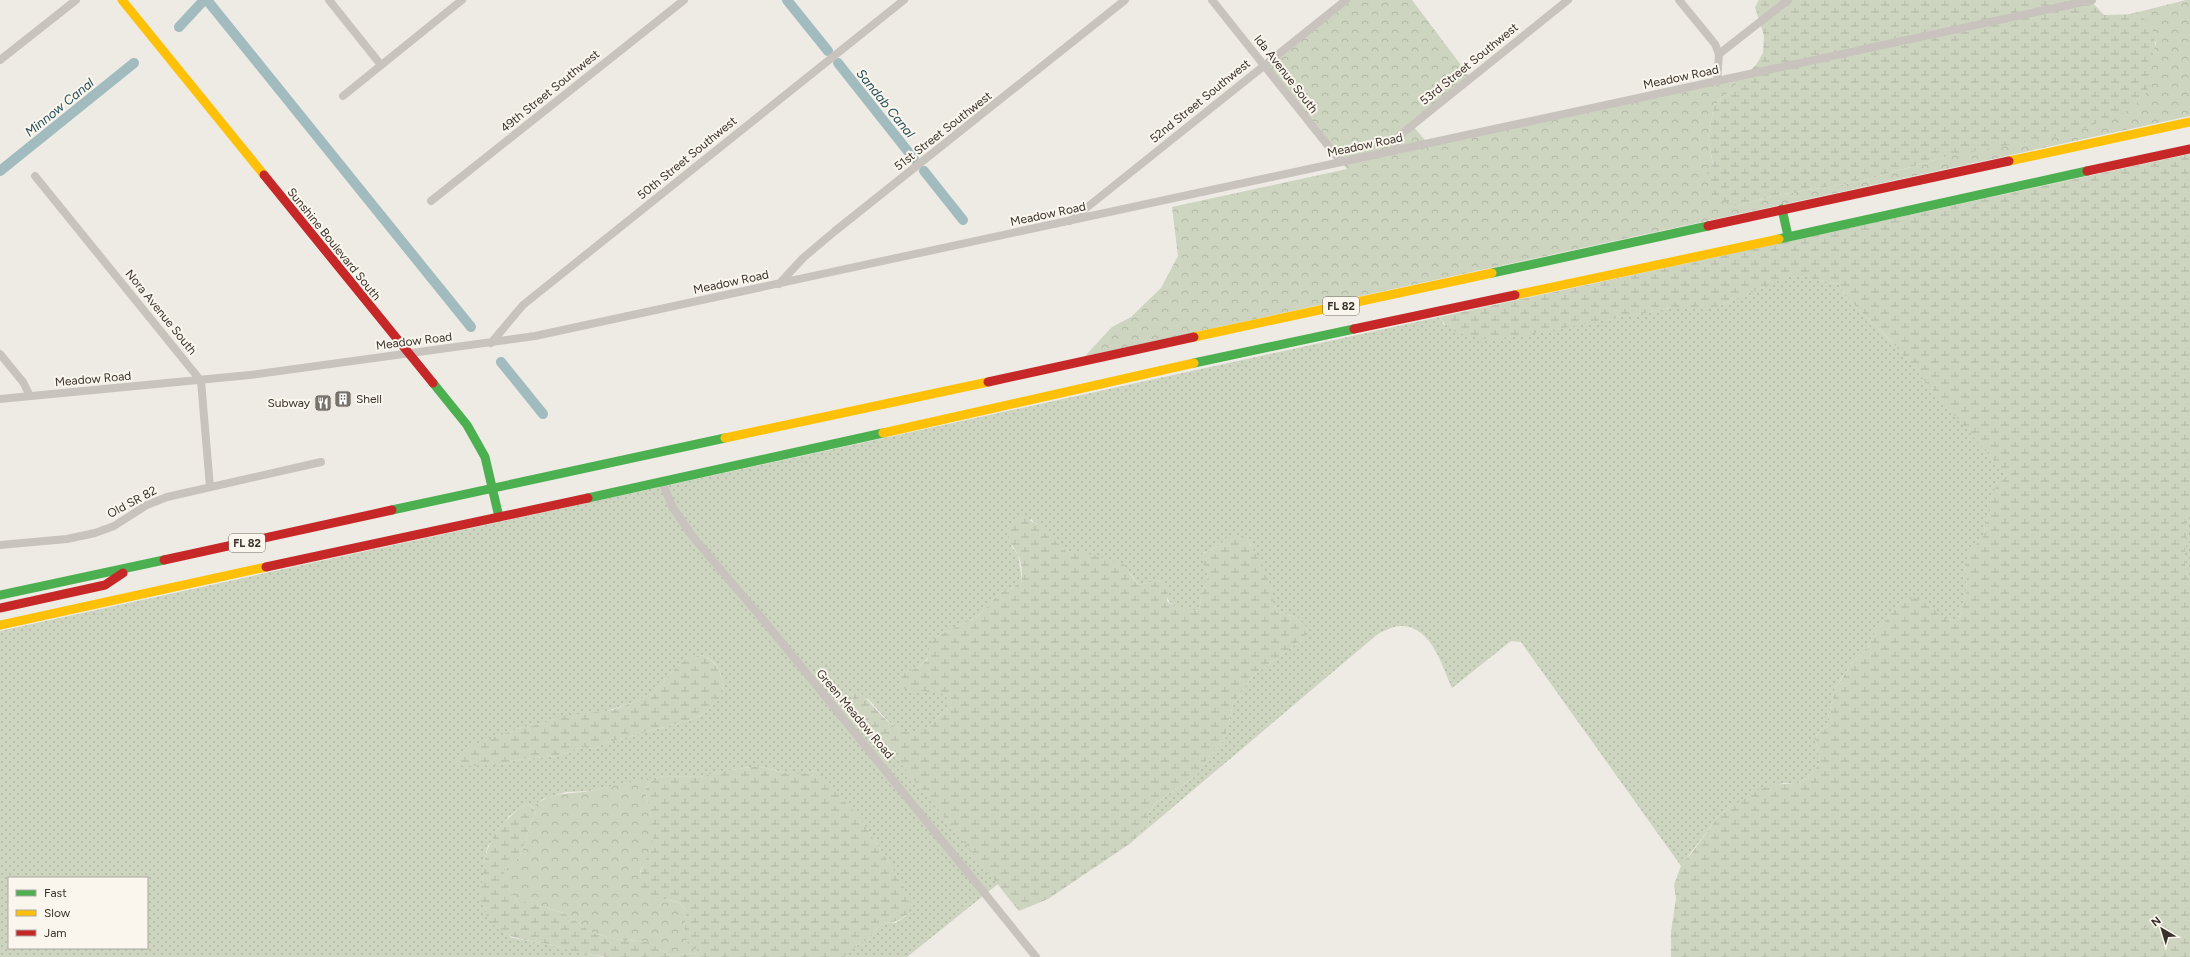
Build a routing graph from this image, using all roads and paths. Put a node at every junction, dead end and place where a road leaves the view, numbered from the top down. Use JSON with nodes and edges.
{"nodes":[{"id":1,"x":76,"y":0,"type":"edge"},
{"id":2,"x":122,"y":0,"type":"edge"},
{"id":3,"x":329,"y":0,"type":"edge"},
{"id":4,"x":462,"y":0,"type":"edge"},
{"id":5,"x":684,"y":0,"type":"edge"},
{"id":6,"x":904,"y":0,"type":"edge"},
{"id":7,"x":1125,"y":0,"type":"edge"},
{"id":8,"x":1212,"y":0,"type":"edge"},
{"id":9,"x":1346,"y":0,"type":"edge"},
{"id":10,"x":1568,"y":0,"type":"edge"},
{"id":11,"x":1679,"y":0,"type":"edge"},
{"id":12,"x":1788,"y":0,"type":"edge"},
{"id":13,"x":2092,"y":0,"type":"edge"},
{"id":14,"x":1719,"y":54,"type":"junction"},
{"id":15,"x":0,"y":60,"type":"edge"},
{"id":16,"x":381,"y":65,"type":"junction"},
{"id":17,"x":1264,"y":65,"type":"junction"},
{"id":18,"x":1717,"y":82,"type":"junction"},
{"id":19,"x":343,"y":96,"type":"dead end"},
{"id":20,"x":2190,"y":122,"type":"edge"},
{"id":21,"x":2190,"y":149,"type":"edge"},
{"id":22,"x":1394,"y":151,"type":"junction"},
{"id":23,"x":1341,"y":162,"type":"junction"},
{"id":24,"x":34,"y":176,"type":"dead end"},
{"id":25,"x":431,"y":201,"type":"dead end"},
{"id":26,"x":1782,"y":209,"type":"junction"},
{"id":27,"x":1069,"y":221,"type":"junction"},
{"id":28,"x":1788,"y":236,"type":"junction"},
{"id":29,"x":779,"y":284,"type":"junction"},
{"id":30,"x":492,"y":343,"type":"junction"},
{"id":31,"x":0,"y":354,"type":"edge"},
{"id":32,"x":409,"y":354,"type":"junction"},
{"id":33,"x":201,"y":381,"type":"junction"},
{"id":34,"x":30,"y":396,"type":"junction"},
{"id":35,"x":0,"y":399,"type":"edge"},
{"id":36,"x":321,"y":462,"type":"dead end"},
{"id":37,"x":662,"y":482,"type":"junction"},
{"id":38,"x":210,"y":488,"type":"junction"},
{"id":39,"x":493,"y":488,"type":"junction"},
{"id":40,"x":499,"y":517,"type":"junction"},
{"id":41,"x":0,"y":545,"type":"edge"},
{"id":42,"x":131,"y":568,"type":"junction"},
{"id":43,"x":0,"y":595,"type":"edge"},
{"id":44,"x":0,"y":608,"type":"edge"},
{"id":45,"x":0,"y":625,"type":"edge"},
{"id":46,"x":1036,"y":957,"type":"edge"}],
"edges":[{"from":1,"to":15,"type":"street"},
{"from":2,"to":32,"type":"main road","name":"Sunshine Boulevard South"},
{"from":3,"to":16,"type":"street"},
{"from":4,"to":16,"type":"street"},
{"from":5,"to":25,"type":"street","name":"49th Street Southwest"},
{"from":6,"to":30,"type":"street","name":"50th Street Southwest"},
{"from":7,"to":29,"type":"street","name":"51st Street Southwest"},
{"from":8,"to":17,"type":"street","name":"Ida Avenue South"},
{"from":9,"to":17,"type":"street","name":"52nd Street Southwest"},
{"from":10,"to":22,"type":"street","name":"53rd Street Southwest"},
{"from":11,"to":14,"type":"street"},
{"from":12,"to":14,"type":"street"},
{"from":13,"to":18,"type":"street","name":"Meadow Road"},
{"from":14,"to":18,"type":"street"},
{"from":16,"to":19,"type":"street"},
{"from":17,"to":23,"type":"street","name":"Ida Avenue South"},
{"from":17,"to":27,"type":"street","name":"52nd Street Southwest"},
{"from":18,"to":22,"type":"street","name":"Meadow Road"},
{"from":20,"to":26,"type":"main road","number":"FL 82"},
{"from":21,"to":28,"type":"main road","number":"FL 82"},
{"from":22,"to":23,"type":"street","name":"Meadow Road"},
{"from":23,"to":27,"type":"street","name":"Meadow Road"},
{"from":24,"to":33,"type":"street","name":"Nora Avenue South"},
{"from":26,"to":28,"type":"main road"},
{"from":26,"to":39,"type":"main road","number":"FL 82"},
{"from":27,"to":29,"type":"street","name":"Meadow Road"},
{"from":28,"to":37,"type":"main road","number":"FL 82"},
{"from":29,"to":30,"type":"street","name":"Meadow Road"},
{"from":30,"to":32,"type":"street","name":"Meadow Road"},
{"from":31,"to":34,"type":"street"},
{"from":32,"to":33,"type":"street","name":"Meadow Road"},
{"from":32,"to":39,"type":"main road","name":"Sunshine Boulevard South"},
{"from":33,"to":34,"type":"street","name":"Meadow Road"},
{"from":33,"to":38,"type":"street"},
{"from":34,"to":35,"type":"street","name":"Meadow Road"},
{"from":36,"to":38,"type":"street","name":"Old SR 82"},
{"from":37,"to":40,"type":"main road","number":"FL 82"},
{"from":37,"to":46,"type":"street","name":"Green Meadow Road"},
{"from":38,"to":41,"type":"street","name":"Old SR 82"},
{"from":39,"to":40,"type":"main road","name":"Sunshine Boulevard South"},
{"from":39,"to":42,"type":"main road","number":"FL 82"},
{"from":40,"to":45,"type":"main road","number":"FL 82"},
{"from":42,"to":43,"type":"main road","number":"FL 82"},
{"from":42,"to":44,"type":"main road"}]}
